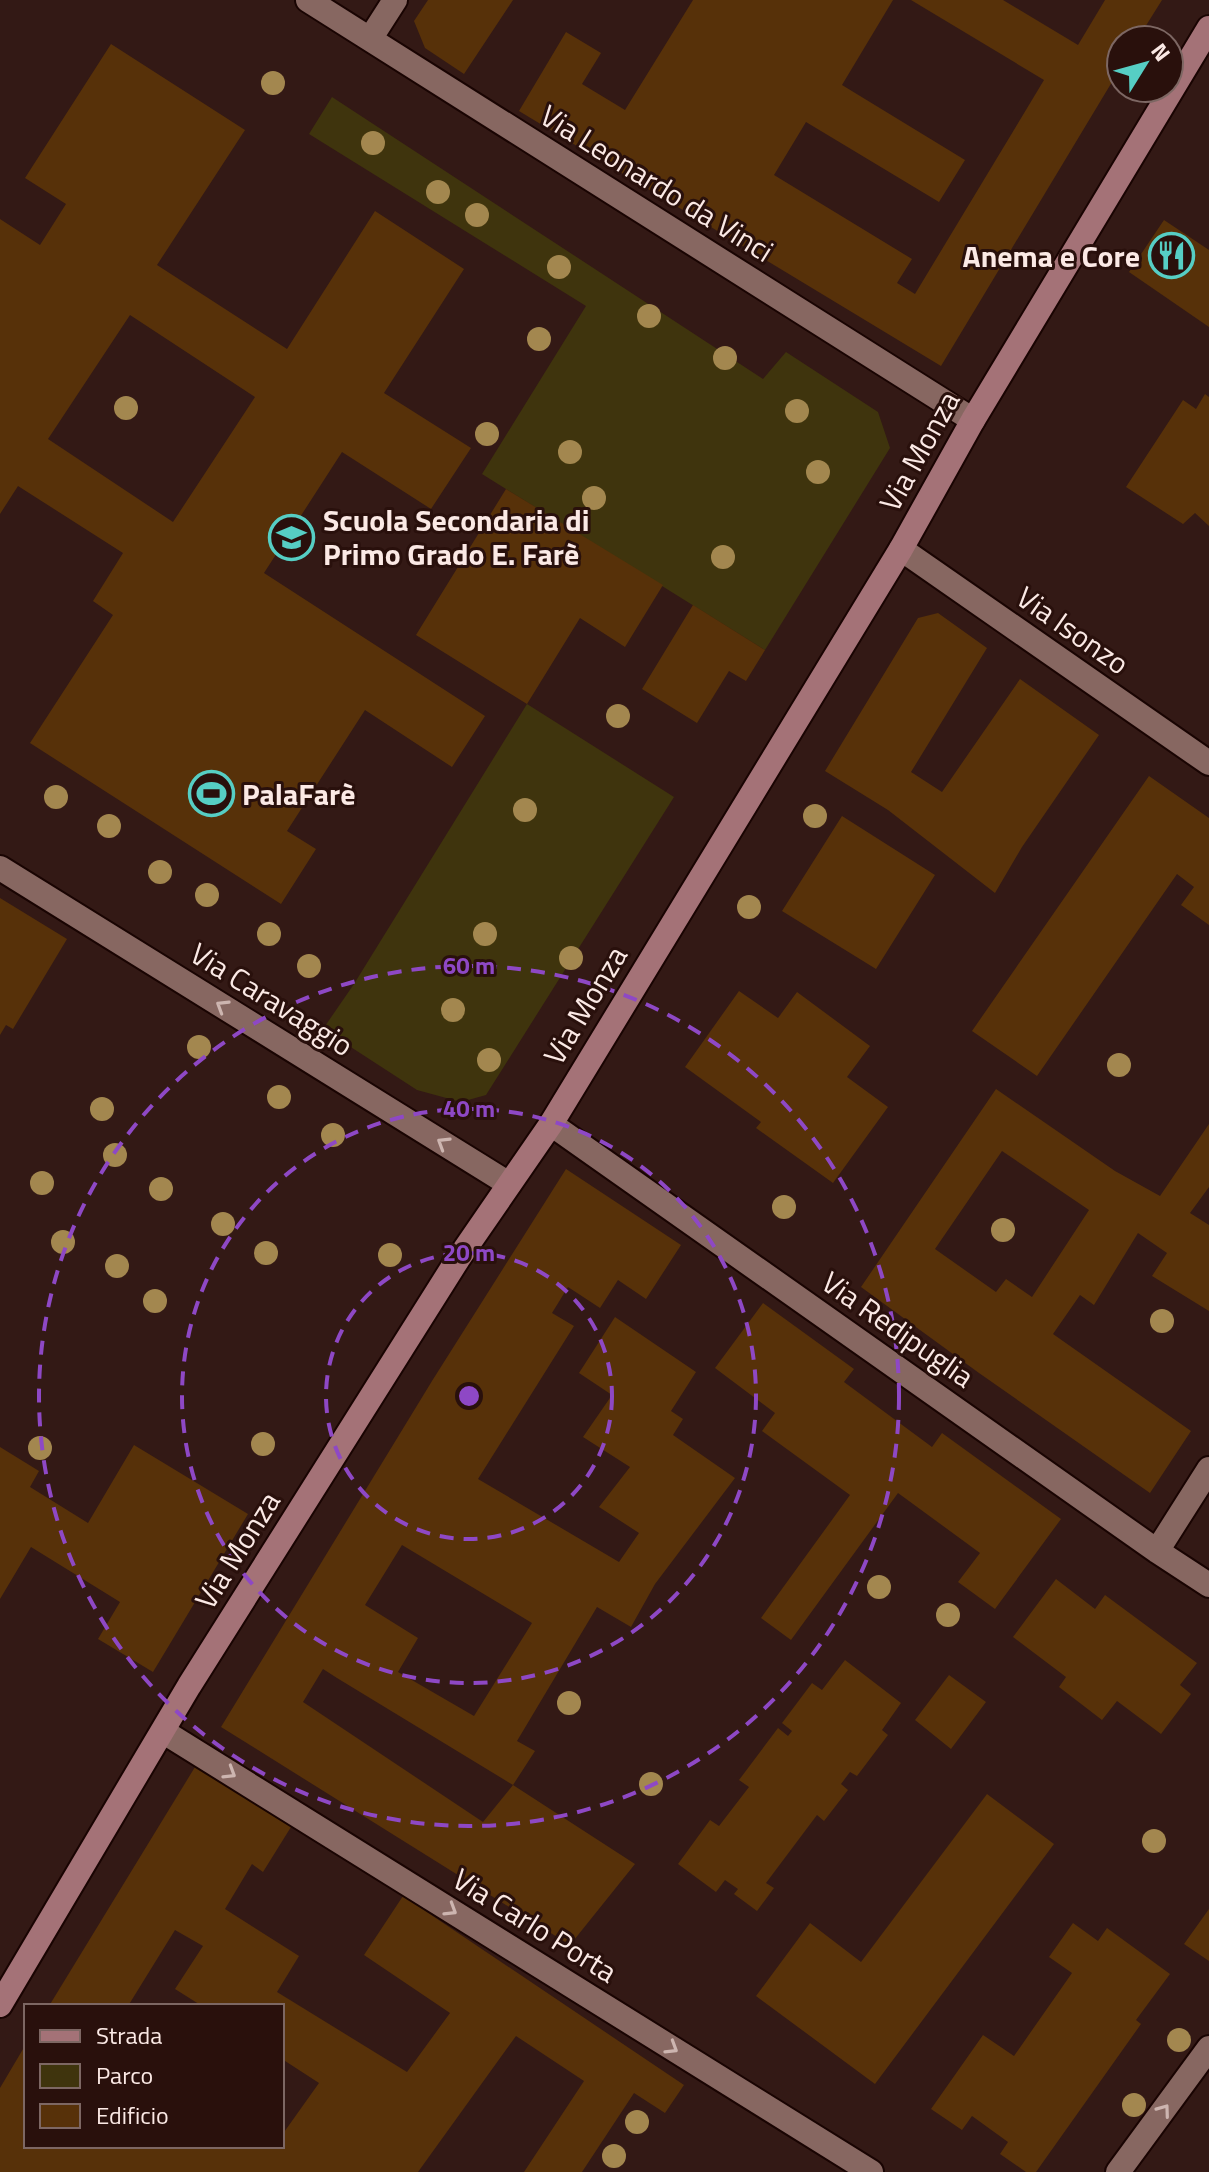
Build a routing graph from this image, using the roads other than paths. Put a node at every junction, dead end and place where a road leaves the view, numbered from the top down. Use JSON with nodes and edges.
{"nodes":[{"id":1,"x":308,"y":0,"type":"edge"},
{"id":2,"x":395,"y":0,"type":"edge"},
{"id":3,"x":1209,"y":28,"type":"edge"},
{"id":4,"x":370,"y":39,"type":"junction"},
{"id":5,"x":973,"y":420,"type":"junction"},
{"id":6,"x":901,"y":549,"type":"junction"},
{"id":7,"x":1209,"y":763,"type":"edge"},
{"id":8,"x":0,"y":868,"type":"edge"},
{"id":9,"x":551,"y":1124,"type":"junction"},
{"id":10,"x":509,"y":1184,"type":"junction"},
{"id":11,"x":1209,"y":1469,"type":"edge"},
{"id":12,"x":1157,"y":1551,"type":"junction"},
{"id":13,"x":1209,"y":1585,"type":"edge"},
{"id":14,"x":164,"y":1732,"type":"junction"},
{"id":15,"x":0,"y":2005,"type":"edge"},
{"id":16,"x":1209,"y":2048,"type":"edge"},
{"id":17,"x":871,"y":2172,"type":"edge"},
{"id":18,"x":1118,"y":2172,"type":"edge"}],
"edges":[{"from":1,"to":4,"type":"street","name":"Via Leonardo da Vinci"},
{"from":2,"to":4,"type":"street"},
{"from":3,"to":5,"type":"street","name":"Via Monza"},
{"from":4,"to":5,"type":"street","name":"Via Leonardo da Vinci"},
{"from":5,"to":6,"type":"street","name":"Via Monza"},
{"from":6,"to":7,"type":"street","name":"Via Isonzo"},
{"from":6,"to":9,"type":"street","name":"Via Monza"},
{"from":10,"to":8,"type":"street","name":"Via Caravaggio","one_way":true},
{"from":9,"to":10,"type":"street","name":"Via Monza"},
{"from":9,"to":12,"type":"street","name":"Via Redipuglia"},
{"from":10,"to":14,"type":"street","name":"Via Monza"},
{"from":11,"to":12,"type":"street"},
{"from":12,"to":13,"type":"street","name":"Via Redipuglia"},
{"from":14,"to":15,"type":"street","name":"Via Monza"},
{"from":14,"to":17,"type":"street","name":"Via Carlo Porta","one_way":true},
{"from":18,"to":16,"type":"street","one_way":true}]}
